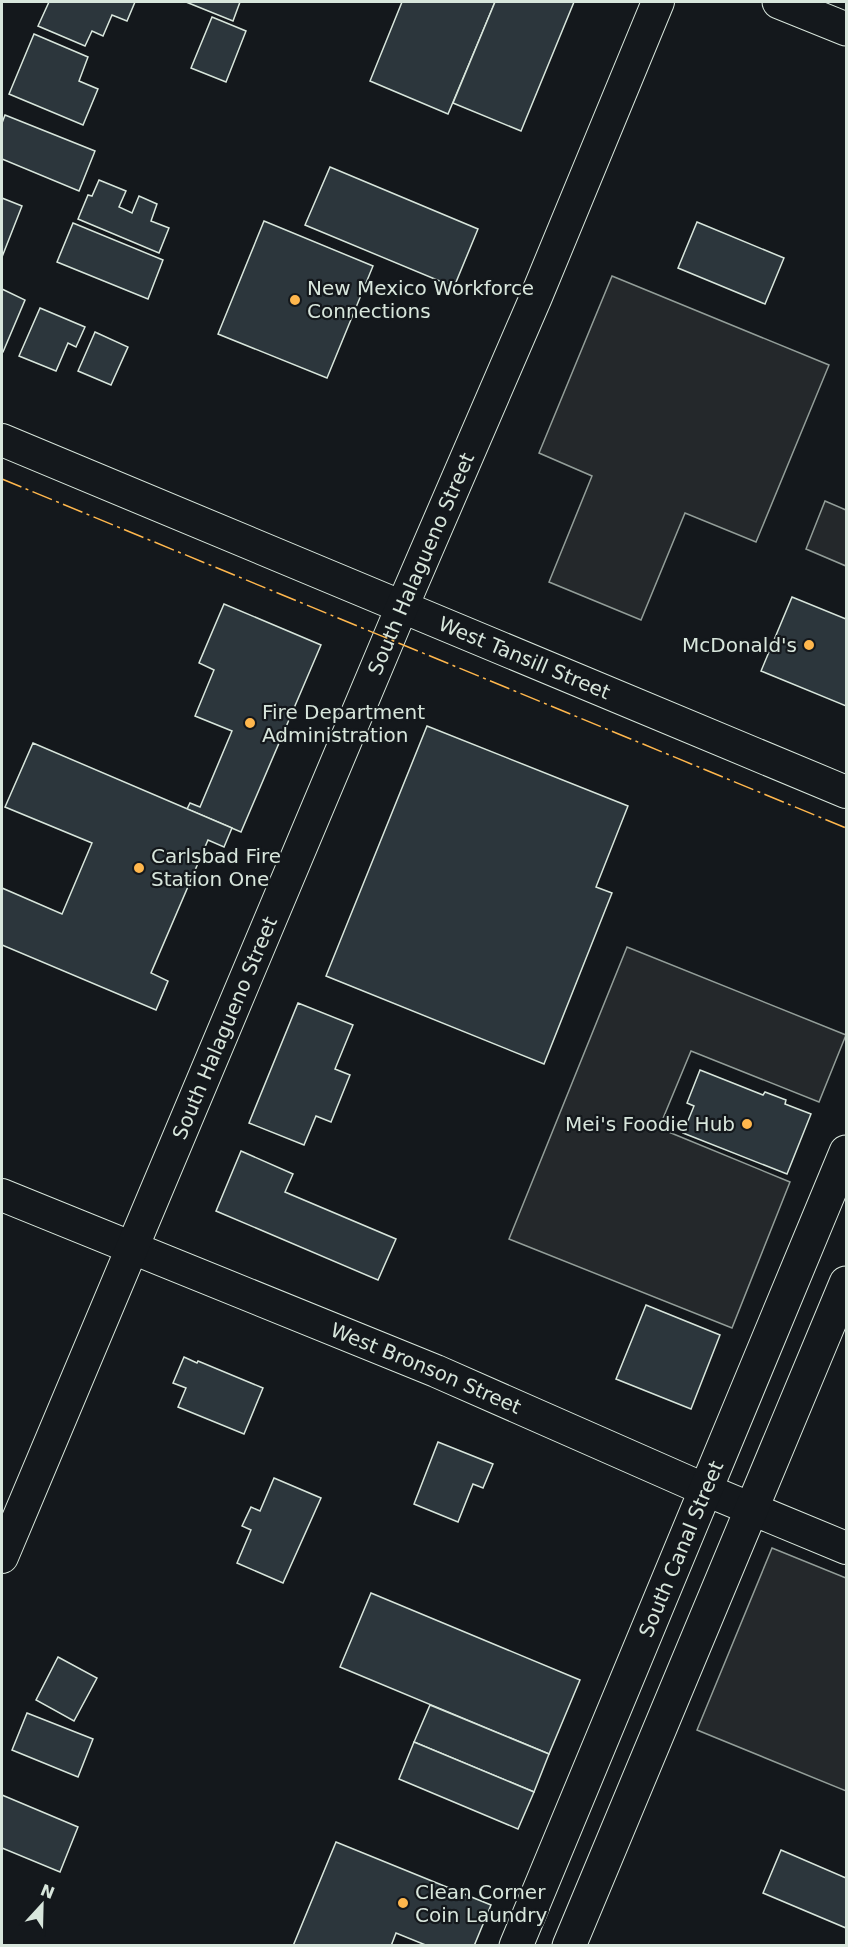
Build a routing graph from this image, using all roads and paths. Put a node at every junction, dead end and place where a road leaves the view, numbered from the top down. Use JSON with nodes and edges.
{"nodes":[{"id":1,"x":658,"y":2,"type":"edge"},
{"id":2,"x":779,"y":2,"type":"edge"},
{"id":3,"x":846,"y":29,"type":"edge"},
{"id":4,"x":2,"y":440,"type":"edge"},
{"id":5,"x":402,"y":607,"type":"junction"},
{"id":6,"x":846,"y":792,"type":"edge"},
{"id":7,"x":846,"y":1152,"type":"edge"},
{"id":8,"x":2,"y":1195,"type":"edge"},
{"id":9,"x":130,"y":1248,"type":"junction"},
{"id":10,"x":846,"y":1283,"type":"edge"},
{"id":11,"x":706,"y":1490,"type":"junction"},
{"id":12,"x":751,"y":1509,"type":"junction"},
{"id":13,"x":846,"y":1548,"type":"edge"},
{"id":14,"x":2,"y":1557,"type":"edge"},
{"id":15,"x":516,"y":1946,"type":"edge"},
{"id":16,"x":568,"y":1946,"type":"edge"}],
"edges":[{"from":1,"to":5,"type":"street","name":"South Halagueno Street"},
{"from":2,"to":3,"type":"main road"},
{"from":4,"to":5,"type":"street","name":"West Tansill Street"},
{"from":5,"to":6,"type":"street","name":"West Tansill Street"},
{"from":5,"to":9,"type":"street","name":"South Halagueno Street"},
{"from":7,"to":11,"type":"main road","name":"South Canal Street"},
{"from":8,"to":9,"type":"street","name":"West Bronson Street"},
{"from":9,"to":11,"type":"street","name":"West Bronson Street"},
{"from":9,"to":14,"type":"street","name":"South Halagueno Street"},
{"from":10,"to":12,"type":"main road"},
{"from":11,"to":12,"type":"street","name":"West Bronson Street"},
{"from":11,"to":15,"type":"main road","name":"South Canal Street"},
{"from":12,"to":13,"type":"street","name":"West Bronson Street"},
{"from":12,"to":16,"type":"main road"}]}
